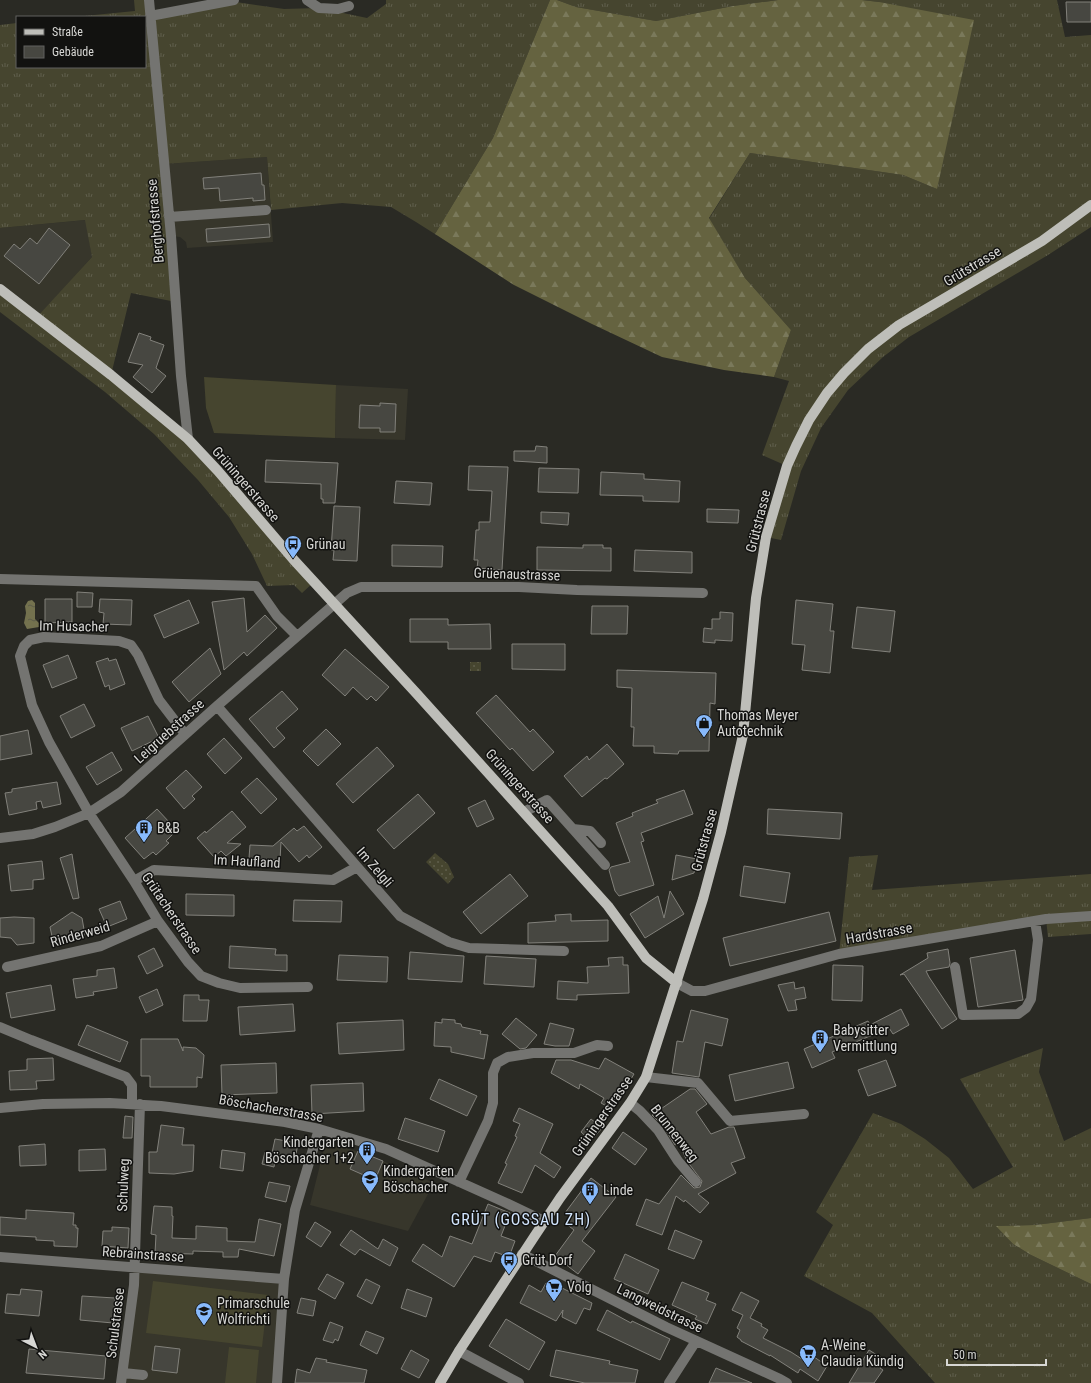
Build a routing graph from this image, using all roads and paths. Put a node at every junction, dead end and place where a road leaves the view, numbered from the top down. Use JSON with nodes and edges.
{"nodes":[{"id":1,"x":149,"y":0,"type":"edge"},
{"id":2,"x":234,"y":0,"type":"edge"},
{"id":3,"x":307,"y":0,"type":"edge"},
{"id":4,"x":349,"y":6,"type":"dead end"},
{"id":5,"x":150,"y":16,"type":"junction"},
{"id":6,"x":1091,"y":205,"type":"edge"},
{"id":7,"x":266,"y":210,"type":"dead end"},
{"id":8,"x":169,"y":216,"type":"junction"},
{"id":9,"x":0,"y":289,"type":"edge"},
{"id":10,"x":188,"y":440,"type":"junction"},
{"id":11,"x":0,"y":580,"type":"edge"},
{"id":12,"x":704,"y":594,"type":"dead end"},
{"id":13,"x":335,"y":604,"type":"junction"},
{"id":14,"x":297,"y":636,"type":"junction"},
{"id":15,"x":217,"y":706,"type":"junction"},
{"id":16,"x":185,"y":734,"type":"junction"},
{"id":17,"x":89,"y":812,"type":"junction"},
{"id":18,"x":524,"y":812,"type":"junction"},
{"id":19,"x":573,"y":829,"type":"junction"},
{"id":20,"x":0,"y":838,"type":"edge"},
{"id":21,"x":601,"y":843,"type":"dead end"},
{"id":22,"x":605,"y":865,"type":"dead end"},
{"id":23,"x":357,"y":868,"type":"junction"},
{"id":24,"x":134,"y":881,"type":"junction"},
{"id":25,"x":1091,"y":916,"type":"edge"},
{"id":26,"x":158,"y":921,"type":"junction"},
{"id":27,"x":1035,"y":921,"type":"junction"},
{"id":28,"x":564,"y":951,"type":"dead end"},
{"id":29,"x":7,"y":967,"type":"dead end"},
{"id":30,"x":955,"y":967,"type":"dead end"},
{"id":31,"x":677,"y":983,"type":"junction"},
{"id":32,"x":308,"y":987,"type":"dead end"},
{"id":33,"x":0,"y":1027,"type":"edge"},
{"id":34,"x":608,"y":1046,"type":"dead end"},
{"id":35,"x":646,"y":1077,"type":"junction"},
{"id":36,"x":630,"y":1103,"type":"junction"},
{"id":37,"x":136,"y":1104,"type":"junction"},
{"id":38,"x":0,"y":1108,"type":"edge"},
{"id":39,"x":804,"y":1114,"type":"dead end"},
{"id":40,"x":320,"y":1129,"type":"junction"},
{"id":41,"x":459,"y":1182,"type":"junction"},
{"id":42,"x":696,"y":1182,"type":"dead end"},
{"id":43,"x":544,"y":1221,"type":"junction"},
{"id":44,"x":522,"y":1254,"type":"junction"},
{"id":45,"x":0,"y":1257,"type":"edge"},
{"id":46,"x":134,"y":1267,"type":"junction"},
{"id":47,"x":284,"y":1279,"type":"junction"},
{"id":48,"x":696,"y":1342,"type":"junction"},
{"id":49,"x":459,"y":1351,"type":"junction"},
{"id":50,"x":143,"y":1375,"type":"dead end"},
{"id":51,"x":122,"y":1378,"type":"edge"},
{"id":52,"x":277,"y":1383,"type":"edge"},
{"id":53,"x":440,"y":1383,"type":"edge"},
{"id":54,"x":519,"y":1383,"type":"edge"},
{"id":55,"x":669,"y":1383,"type":"edge"},
{"id":56,"x":787,"y":1383,"type":"edge"}],
"edges":[{"from":1,"to":5,"type":"street","name":"Berghofstrasse"},
{"from":2,"to":5,"type":"street"},
{"from":3,"to":4,"type":"street"},
{"from":5,"to":8,"type":"street","name":"Berghofstrasse"},
{"from":6,"to":31,"type":"main road","name":"Grütstrasse"},
{"from":7,"to":8,"type":"street"},
{"from":8,"to":10,"type":"street","name":"Berghofstrasse"},
{"from":9,"to":10,"type":"main road","name":"Grüningerstrasse"},
{"from":10,"to":13,"type":"main road","name":"Grüningerstrasse"},
{"from":11,"to":14,"type":"street"},
{"from":12,"to":13,"type":"street","name":"Grüenaustrasse"},
{"from":13,"to":14,"type":"street","name":"Leigruebstrasse"},
{"from":13,"to":18,"type":"main road","name":"Grüningerstrasse"},
{"from":14,"to":15,"type":"street","name":"Leigruebstrasse"},
{"from":15,"to":16,"type":"street","name":"Leigruebstrasse"},
{"from":15,"to":23,"type":"street","name":"Im Zelgli"},
{"from":16,"to":17,"type":"street","name":"Leigruebstrasse"},
{"from":16,"to":17,"type":"street","name":"Im Husacher"},
{"from":17,"to":20,"type":"street","name":"Leigruebstrasse"},
{"from":17,"to":24,"type":"street","name":"Grütacherstrasse"},
{"from":18,"to":19,"type":"street"},
{"from":18,"to":31,"type":"main road","name":"Grüningerstrasse"},
{"from":19,"to":21,"type":"street"},
{"from":19,"to":22,"type":"street"},
{"from":23,"to":24,"type":"street","name":"Im Haufland"},
{"from":23,"to":28,"type":"street","name":"Im Zelgli"},
{"from":24,"to":26,"type":"street","name":"Grütacherstrasse"},
{"from":25,"to":27,"type":"street","name":"Hardstrasse"},
{"from":26,"to":29,"type":"street","name":"Rinderweid"},
{"from":26,"to":32,"type":"street","name":"Grütacherstrasse"},
{"from":27,"to":30,"type":"street"},
{"from":27,"to":31,"type":"street","name":"Hardstrasse"},
{"from":31,"to":35,"type":"main road","name":"Grüningerstrasse"},
{"from":33,"to":37,"type":"street","name":"Schulweg"},
{"from":34,"to":41,"type":"street"},
{"from":35,"to":36,"type":"main road","name":"Grüningerstrasse"},
{"from":35,"to":39,"type":"street"},
{"from":36,"to":42,"type":"street","name":"Brunnenweg"},
{"from":36,"to":43,"type":"main road","name":"Grüningerstrasse"},
{"from":37,"to":38,"type":"street","name":"Böschacherstrasse"},
{"from":37,"to":40,"type":"street","name":"Böschacherstrasse"},
{"from":37,"to":46,"type":"street","name":"Schulweg"},
{"from":40,"to":41,"type":"street","name":"Böschacherstrasse"},
{"from":40,"to":47,"type":"street"},
{"from":41,"to":43,"type":"street","name":"Böschacherstrasse"},
{"from":43,"to":44,"type":"main road","name":"Grüningerstrasse"},
{"from":44,"to":48,"type":"street","name":"Langweidstrasse"},
{"from":44,"to":49,"type":"main road","name":"Grüningerstrasse"},
{"from":45,"to":46,"type":"street","name":"Rebrainstrasse"},
{"from":46,"to":47,"type":"street","name":"Rebrainstrasse"},
{"from":46,"to":51,"type":"street","name":"Schulstrasse"},
{"from":47,"to":52,"type":"street"},
{"from":48,"to":55,"type":"street"},
{"from":48,"to":56,"type":"street","name":"Langweidstrasse"},
{"from":49,"to":53,"type":"main road","name":"Grüningerstrasse"},
{"from":49,"to":54,"type":"street"},
{"from":50,"to":51,"type":"street"}]}
